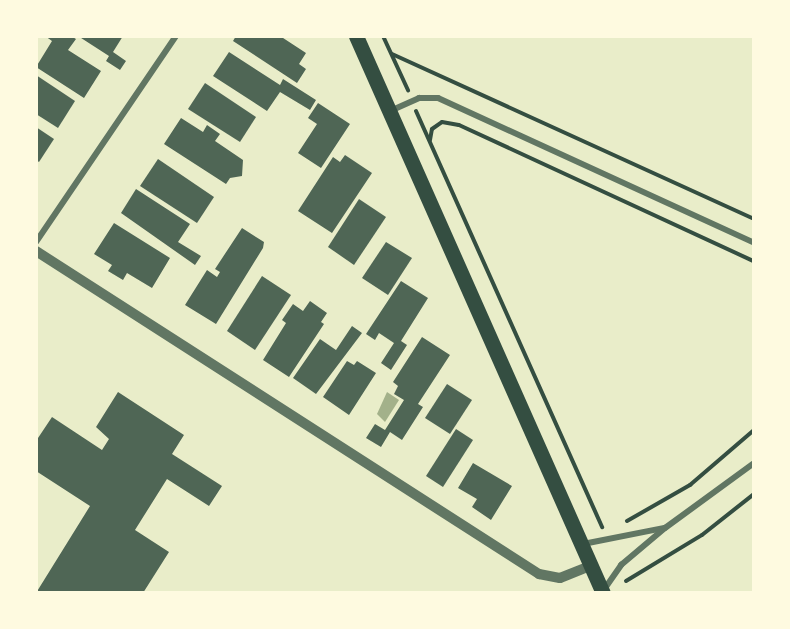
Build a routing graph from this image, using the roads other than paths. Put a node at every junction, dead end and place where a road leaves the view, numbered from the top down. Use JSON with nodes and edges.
{"nodes":[{"id":1,"x":176,"y":36,"type":"edge"},
{"id":2,"x":356,"y":36,"type":"edge"},
{"id":3,"x":390,"y":111,"type":"junction"},
{"id":4,"x":36,"y":242,"type":"edge"},
{"id":5,"x":754,"y":243,"type":"edge"},
{"id":6,"x":36,"y":251,"type":"edge"},
{"id":7,"x":754,"y":463,"type":"edge"},
{"id":8,"x":665,"y":528,"type":"junction"},
{"id":9,"x":580,"y":545,"type":"junction"},
{"id":10,"x":590,"y":566,"type":"junction"},
{"id":11,"x":602,"y":592,"type":"edge"}],
"edges":[{"from":1,"to":4,"type":"street"},
{"from":2,"to":3,"type":"main road"},
{"from":3,"to":5,"type":"street"},
{"from":3,"to":9,"type":"main road"},
{"from":6,"to":10,"type":"street"},
{"from":7,"to":8,"type":"street"},
{"from":8,"to":9,"type":"street"},
{"from":8,"to":11,"type":"street"},
{"from":9,"to":10,"type":"main road"},
{"from":10,"to":11,"type":"main road"}]}
